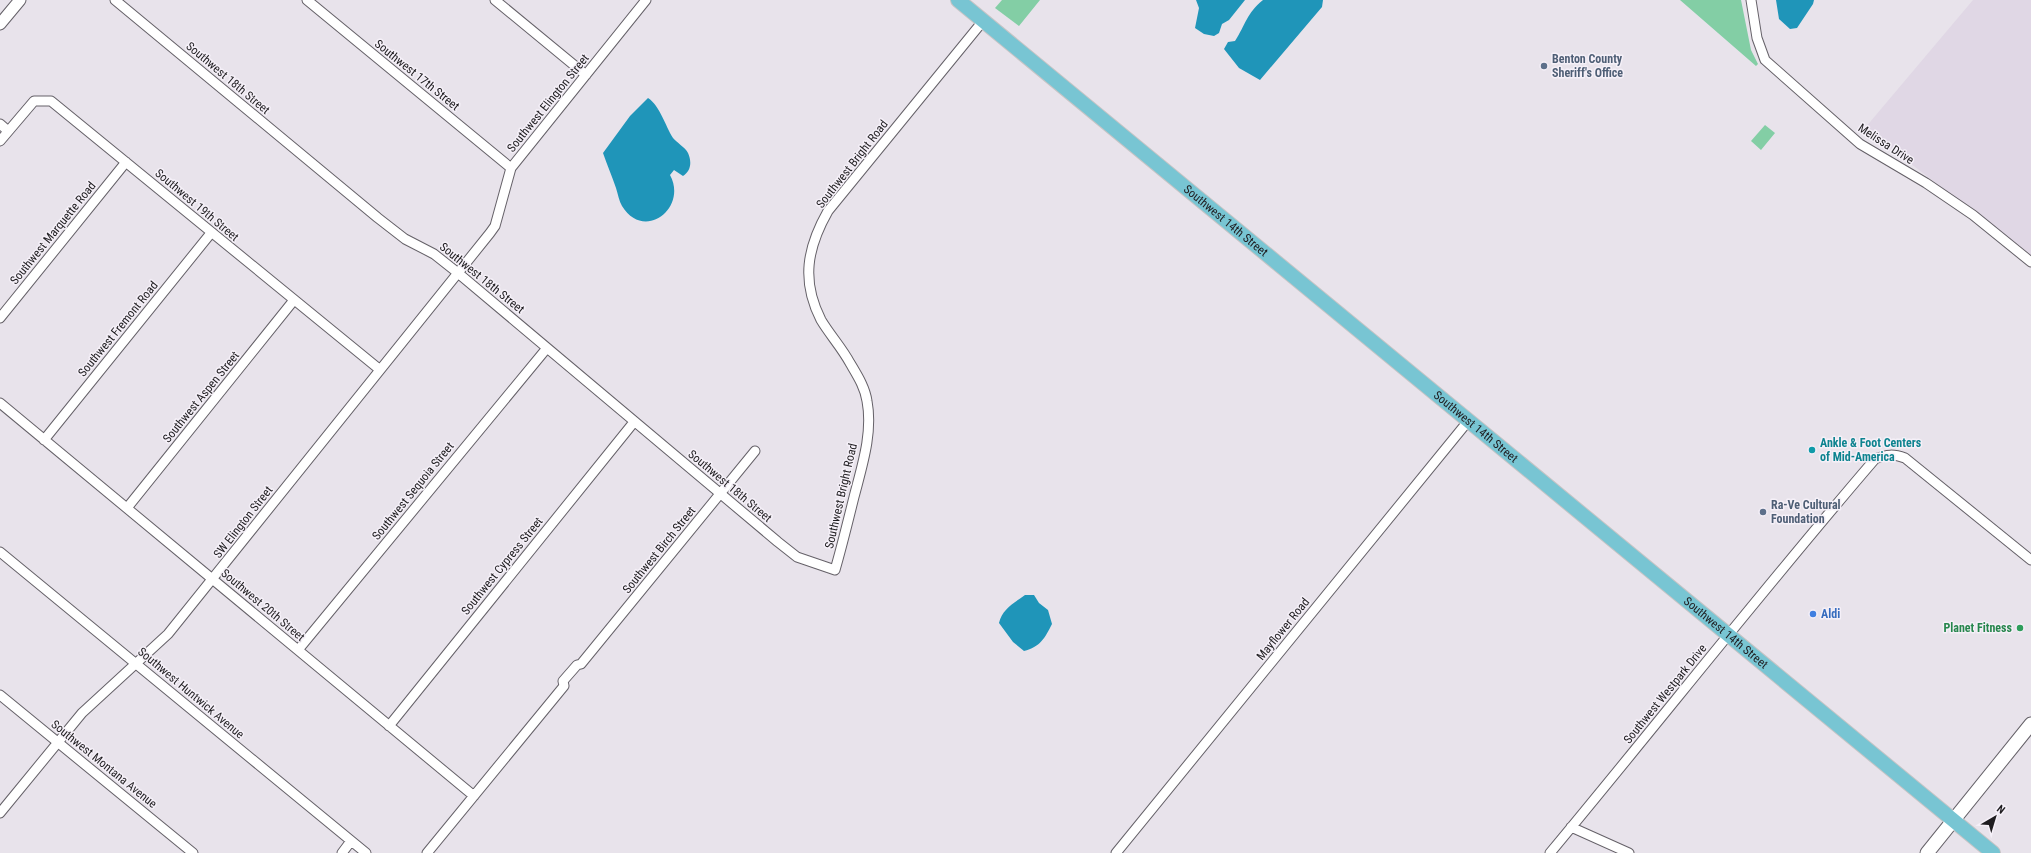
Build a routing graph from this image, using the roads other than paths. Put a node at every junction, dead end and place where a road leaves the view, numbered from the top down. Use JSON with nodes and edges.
{"nodes":[{"id":1,"x":20,"y":0,"type":"edge"},
{"id":2,"x":115,"y":0,"type":"edge"},
{"id":3,"x":308,"y":0,"type":"edge"},
{"id":4,"x":495,"y":0,"type":"edge"},
{"id":5,"x":646,"y":0,"type":"edge"},
{"id":6,"x":958,"y":0,"type":"edge"},
{"id":7,"x":1751,"y":0,"type":"edge"},
{"id":8,"x":983,"y":21,"type":"junction"},
{"id":9,"x":0,"y":24,"type":"edge"},
{"id":10,"x":586,"y":75,"type":"junction"},
{"id":11,"x":0,"y":124,"type":"edge"},
{"id":12,"x":8,"y":131,"type":"junction"},
{"id":13,"x":0,"y":141,"type":"edge"},
{"id":14,"x":126,"y":162,"type":"junction"},
{"id":15,"x":511,"y":168,"type":"junction"},
{"id":16,"x":211,"y":233,"type":"junction"},
{"id":17,"x":490,"y":233,"type":"joint"},
{"id":18,"x":2031,"y":262,"type":"edge"},
{"id":19,"x":458,"y":273,"type":"junction"},
{"id":20,"x":294,"y":300,"type":"junction"},
{"id":21,"x":0,"y":318,"type":"edge"},
{"id":22,"x":547,"y":348,"type":"junction"},
{"id":23,"x":379,"y":369,"type":"junction"},
{"id":24,"x":0,"y":403,"type":"edge"},
{"id":25,"x":1469,"y":420,"type":"junction"},
{"id":26,"x":634,"y":422,"type":"junction"},
{"id":27,"x":44,"y":440,"type":"junction"},
{"id":28,"x":755,"y":451,"type":"dead end"},
{"id":29,"x":721,"y":493,"type":"junction"},
{"id":30,"x":127,"y":508,"type":"junction"},
{"id":31,"x":0,"y":552,"type":"edge"},
{"id":32,"x":2031,"y":560,"type":"edge"},
{"id":33,"x":835,"y":570,"type":"joint"},
{"id":34,"x":213,"y":579,"type":"junction"},
{"id":35,"x":1728,"y":635,"type":"junction"},
{"id":36,"x":298,"y":650,"type":"junction"},
{"id":37,"x":137,"y":663,"type":"junction"},
{"id":38,"x":0,"y":694,"type":"edge"},
{"id":39,"x":2031,"y":724,"type":"edge"},
{"id":40,"x":389,"y":726,"type":"junction"},
{"id":41,"x":58,"y":742,"type":"junction"},
{"id":42,"x":474,"y":796,"type":"junction"},
{"id":43,"x":0,"y":813,"type":"edge"},
{"id":44,"x":1953,"y":820,"type":"junction"},
{"id":45,"x":1571,"y":827,"type":"junction"},
{"id":46,"x":351,"y":841,"type":"junction"},
{"id":47,"x":193,"y":853,"type":"edge"},
{"id":48,"x":342,"y":853,"type":"edge"},
{"id":49,"x":366,"y":853,"type":"edge"},
{"id":50,"x":427,"y":853,"type":"edge"},
{"id":51,"x":1116,"y":853,"type":"edge"},
{"id":52,"x":1550,"y":853,"type":"edge"},
{"id":53,"x":1629,"y":853,"type":"edge"},
{"id":54,"x":1927,"y":853,"type":"edge"},
{"id":55,"x":1993,"y":853,"type":"edge"}],
"edges":[{"from":1,"to":9,"type":"street"},
{"from":2,"to":19,"type":"street","name":"Southwest 18th Street"},
{"from":3,"to":15,"type":"street","name":"Southwest 17th Street"},
{"from":4,"to":10,"type":"street"},
{"from":5,"to":10,"type":"street","name":"Southwest Elington Street"},
{"from":6,"to":8,"type":"main road","name":"Southwest 14th Street"},
{"from":7,"to":18,"type":"street","name":"Melissa Drive"},
{"from":8,"to":25,"type":"main road","name":"Southwest 14th Street"},
{"from":8,"to":33,"type":"street","name":"Southwest Bright Road"},
{"from":10,"to":15,"type":"street","name":"Southwest Elington Street"},
{"from":11,"to":12,"type":"street"},
{"from":12,"to":13,"type":"street","name":"Southwest 19th Street"},
{"from":12,"to":14,"type":"street","name":"Southwest 19th Street"},
{"from":14,"to":16,"type":"street","name":"Southwest 19th Street"},
{"from":14,"to":21,"type":"street","name":"Southwest Marquette Road"},
{"from":15,"to":17,"type":"street","name":"Southwest Elington Street"},
{"from":16,"to":20,"type":"street","name":"Southwest 19th Street"},
{"from":16,"to":27,"type":"street","name":"Southwest Fremont Road"},
{"from":17,"to":19,"type":"street","name":"SW Elington Street"},
{"from":19,"to":22,"type":"street","name":"Southwest 18th Street"},
{"from":19,"to":23,"type":"street","name":"SW Elington Street"},
{"from":20,"to":23,"type":"street","name":"Southwest 19th Street"},
{"from":20,"to":30,"type":"street","name":"Southwest Aspen Street"},
{"from":22,"to":26,"type":"street","name":"Southwest 18th Street"},
{"from":22,"to":36,"type":"street","name":"Southwest Sequoia Street"},
{"from":23,"to":34,"type":"street","name":"SW Elington Street"},
{"from":24,"to":27,"type":"street","name":"Southwest 20th Street"},
{"from":25,"to":35,"type":"main road","name":"Southwest 14th Street"},
{"from":25,"to":51,"type":"street","name":"Mayflower Road"},
{"from":26,"to":29,"type":"street","name":"Southwest 18th Street"},
{"from":26,"to":40,"type":"street","name":"Southwest Cypress Street"},
{"from":27,"to":30,"type":"street","name":"Southwest 20th Street"},
{"from":28,"to":29,"type":"street","name":"Southwest Birch Street"},
{"from":29,"to":33,"type":"street","name":"Southwest 18th Street"},
{"from":29,"to":42,"type":"street","name":"Southwest Birch Street"},
{"from":30,"to":34,"type":"street","name":"Southwest 20th Street"},
{"from":31,"to":37,"type":"street","name":"Southwest Huntwick Avenue"},
{"from":32,"to":35,"type":"street","name":"Southwest Westpark Drive"},
{"from":34,"to":36,"type":"street","name":"Southwest 20th Street"},
{"from":34,"to":37,"type":"street","name":"SW Elington Street"},
{"from":35,"to":44,"type":"main road","name":"Southwest 14th Street"},
{"from":35,"to":45,"type":"street","name":"Southwest Westpark Drive"},
{"from":36,"to":40,"type":"street","name":"Southwest 20th Street"},
{"from":37,"to":41,"type":"street","name":"SW Elington Street"},
{"from":37,"to":46,"type":"street","name":"Southwest Huntwick Avenue"},
{"from":38,"to":41,"type":"street","name":"Southwest Montana Avenue"},
{"from":39,"to":44,"type":"main road"},
{"from":40,"to":42,"type":"street","name":"Southwest 20th Street"},
{"from":41,"to":43,"type":"street","name":"SW Elington Street"},
{"from":41,"to":47,"type":"street","name":"Southwest Montana Avenue"},
{"from":42,"to":50,"type":"street","name":"Southwest Birch Street"},
{"from":44,"to":54,"type":"main road"},
{"from":44,"to":55,"type":"main road","name":"Southwest 14th Street"},
{"from":45,"to":52,"type":"street","name":"Southwest Westpark Drive"},
{"from":45,"to":53,"type":"street"},
{"from":46,"to":48,"type":"street"},
{"from":46,"to":49,"type":"street","name":"Southwest Huntwick Avenue"}]}
